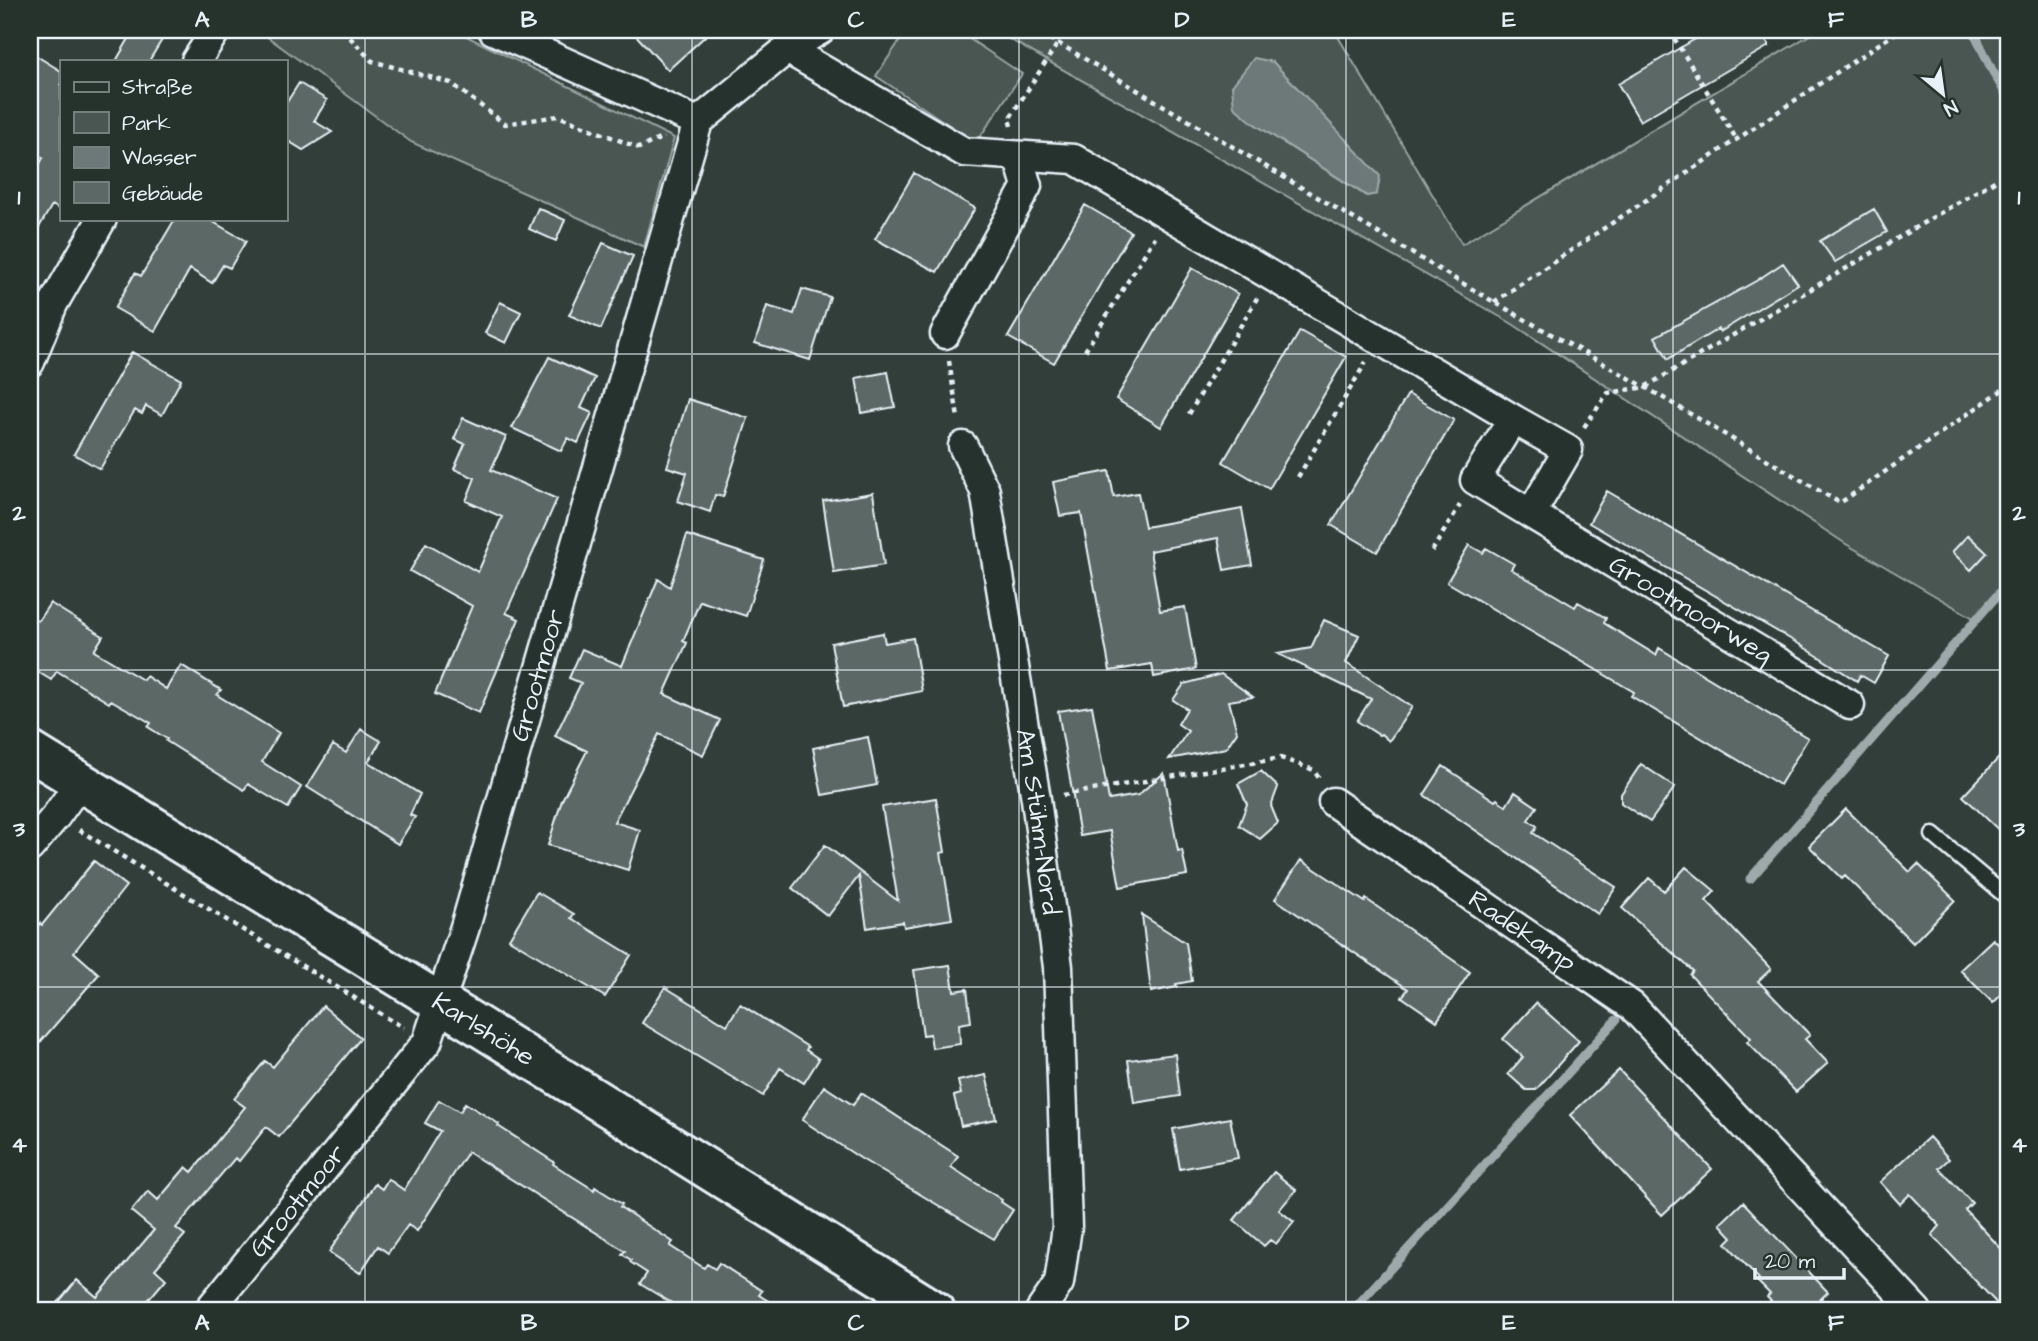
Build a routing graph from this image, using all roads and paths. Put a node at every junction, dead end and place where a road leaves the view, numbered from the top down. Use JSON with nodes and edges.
{"nodes":[{"id":1,"x":216,"y":30,"type":"edge"},
{"id":2,"x":343,"y":30,"type":"edge"},
{"id":3,"x":493,"y":30,"type":"edge"},
{"id":4,"x":820,"y":30,"type":"edge"},
{"id":5,"x":1031,"y":30,"type":"edge"},
{"id":6,"x":1669,"y":30,"type":"edge"},
{"id":7,"x":1900,"y":30,"type":"edge"},
{"id":8,"x":2004,"y":30,"type":"edge"},
{"id":9,"x":2008,"y":38,"type":"edge"},
{"id":10,"x":1058,"y":43,"type":"junction"},
{"id":11,"x":787,"y":48,"type":"junction"},
{"id":12,"x":197,"y":60,"type":"edge"},
{"id":13,"x":698,"y":122,"type":"junction"},
{"id":14,"x":1737,"y":139,"type":"junction"},
{"id":15,"x":1018,"y":156,"type":"junction"},
{"id":16,"x":2008,"y":173,"type":"edge"},
{"id":17,"x":1168,"y":215,"type":"junction"},
{"id":18,"x":101,"y":220,"type":"edge"},
{"id":19,"x":1270,"y":276,"type":"junction"},
{"id":20,"x":1494,"y":302,"type":"junction"},
{"id":21,"x":945,"y":334,"type":"joint"},
{"id":22,"x":1379,"y":340,"type":"junction"},
{"id":23,"x":1085,"y":351,"type":"dead end"},
{"id":24,"x":30,"y":362,"type":"edge"},
{"id":25,"x":2008,"y":386,"type":"edge"},
{"id":26,"x":1645,"y":387,"type":"junction"},
{"id":27,"x":1189,"y":414,"type":"dead end"},
{"id":28,"x":1513,"y":419,"type":"junction"},
{"id":29,"x":962,"y":446,"type":"joint"},
{"id":30,"x":1568,"y":450,"type":"junction"},
{"id":31,"x":1298,"y":477,"type":"dead end"},
{"id":32,"x":1475,"y":480,"type":"junction"},
{"id":33,"x":1531,"y":514,"type":"junction"},
{"id":34,"x":1432,"y":551,"type":"dead end"},
{"id":35,"x":1850,"y":705,"type":"dead end"},
{"id":36,"x":30,"y":751,"type":"edge"},
{"id":37,"x":81,"y":781,"type":"junction"},
{"id":38,"x":1036,"y":799,"type":"junction"},
{"id":39,"x":1333,"y":802,"type":"joint"},
{"id":40,"x":1933,"y":835,"type":"dead end"},
{"id":41,"x":30,"y":847,"type":"edge"},
{"id":42,"x":2008,"y":898,"type":"edge"},
{"id":43,"x":441,"y":1004,"type":"junction"},
{"id":44,"x":208,"y":1311,"type":"edge"},
{"id":45,"x":935,"y":1311,"type":"edge"},
{"id":46,"x":1040,"y":1311,"type":"edge"},
{"id":47,"x":1917,"y":1311,"type":"edge"}],
"edges":[{"from":1,"to":12,"type":"street"},
{"from":2,"to":13,"type":"path"},
{"from":3,"to":13,"type":"street"},
{"from":4,"to":11,"type":"street"},
{"from":5,"to":10,"type":"path"},
{"from":6,"to":14,"type":"path"},
{"from":7,"to":14,"type":"path"},
{"from":8,"to":9,"type":"path"},
{"from":10,"to":15,"type":"path"},
{"from":10,"to":20,"type":"path"},
{"from":11,"to":13,"type":"street"},
{"from":11,"to":15,"type":"street"},
{"from":13,"to":43,"type":"street","name":"Grootmoor"},
{"from":14,"to":20,"type":"path"},
{"from":15,"to":17,"type":"street"},
{"from":15,"to":21,"type":"street"},
{"from":16,"to":26,"type":"path"},
{"from":17,"to":19,"type":"street"},
{"from":17,"to":23,"type":"path"},
{"from":18,"to":24,"type":"street"},
{"from":19,"to":22,"type":"street"},
{"from":19,"to":27,"type":"path"},
{"from":20,"to":26,"type":"path"},
{"from":21,"to":29,"type":"path"},
{"from":22,"to":28,"type":"street"},
{"from":22,"to":31,"type":"path"},
{"from":25,"to":26,"type":"path"},
{"from":26,"to":30,"type":"path"},
{"from":28,"to":30,"type":"street"},
{"from":28,"to":32,"type":"street"},
{"from":29,"to":38,"type":"street","name":"Am Stühm-Nord"},
{"from":30,"to":33,"type":"street"},
{"from":32,"to":33,"type":"street","name":"Grootmoorweg"},
{"from":32,"to":34,"type":"path"},
{"from":33,"to":35,"type":"street","name":"Grootmoorweg"},
{"from":36,"to":37,"type":"main road","name":"Karlshöhe"},
{"from":37,"to":41,"type":"street"},
{"from":37,"to":43,"type":"main road","name":"Karlshöhe"},
{"from":38,"to":39,"type":"path"},
{"from":38,"to":46,"type":"street","name":"Am Stühm-Nord"},
{"from":39,"to":47,"type":"street","name":"Radekamp"},
{"from":40,"to":42,"type":"lane"},
{"from":43,"to":44,"type":"street","name":"Grootmoor"},
{"from":43,"to":45,"type":"main road","name":"Karlshöhe"}]}
